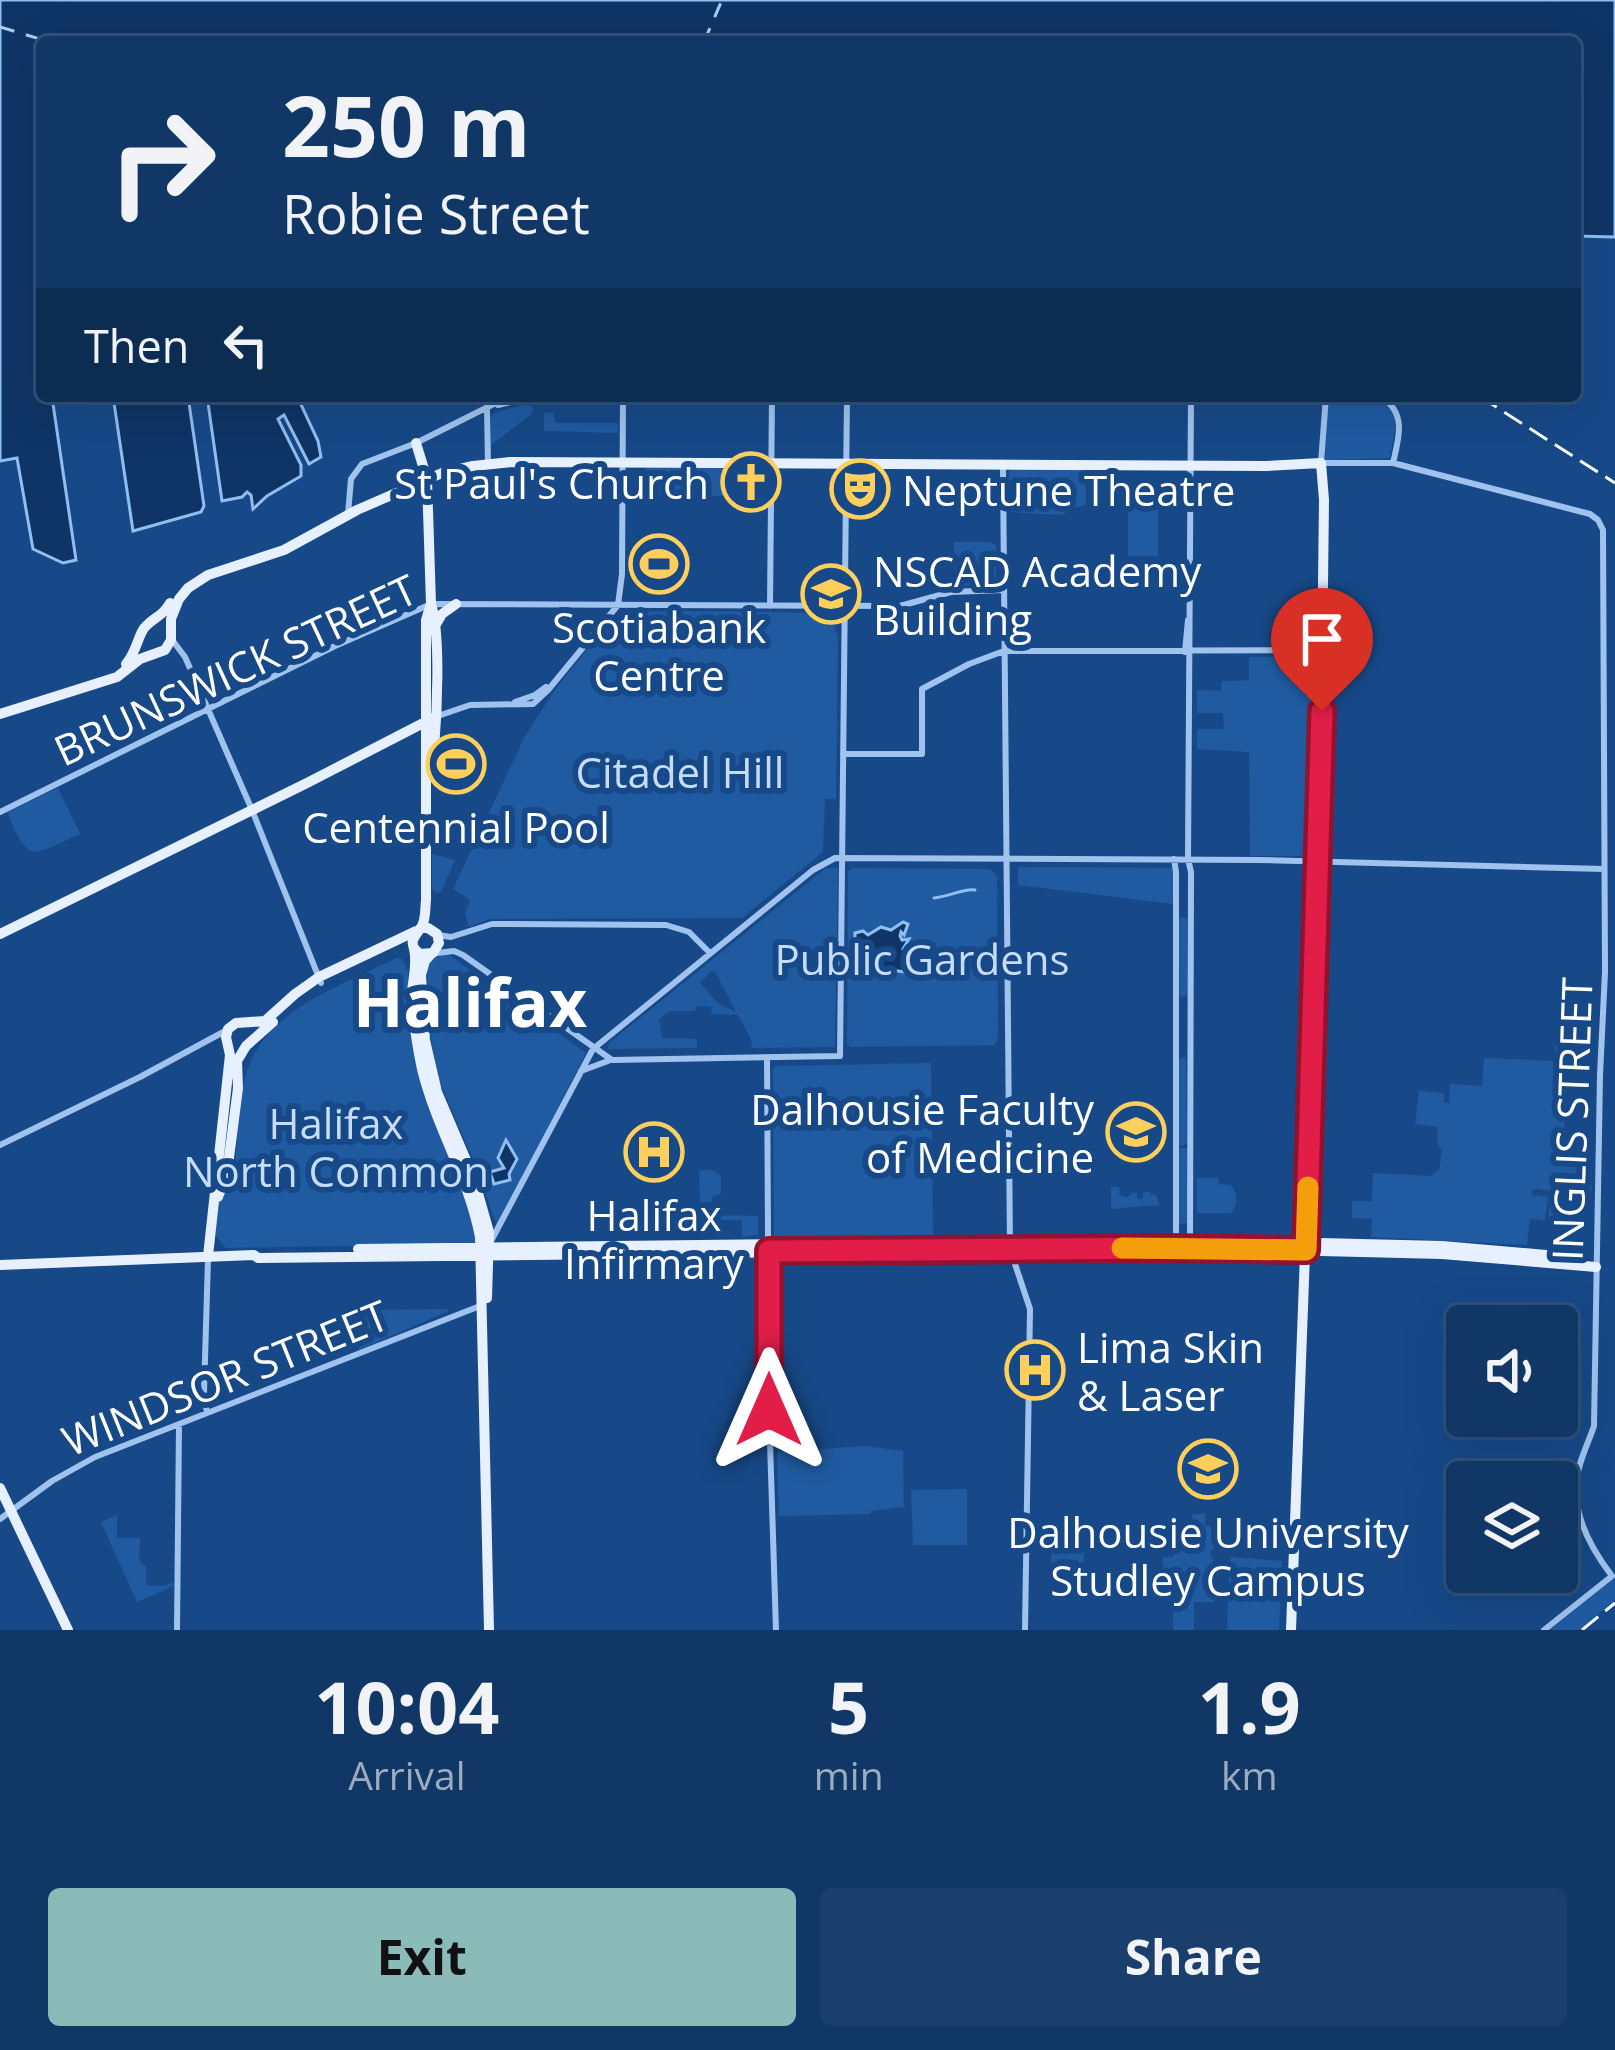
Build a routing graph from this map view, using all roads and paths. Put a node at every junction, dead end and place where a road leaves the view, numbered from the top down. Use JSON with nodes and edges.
{"nodes":[{"id":1,"x":500,"y":402,"type":"edge"},
{"id":2,"x":511,"y":402,"type":"edge"},
{"id":3,"x":623,"y":402,"type":"edge"},
{"id":4,"x":772,"y":402,"type":"edge"},
{"id":5,"x":847,"y":402,"type":"edge"},
{"id":6,"x":1192,"y":402,"type":"edge"},
{"id":7,"x":1326,"y":402,"type":"edge"},
{"id":8,"x":1390,"y":402,"type":"edge"},
{"id":9,"x":491,"y":407,"type":"junction"},
{"id":10,"x":416,"y":443,"type":"junction"},
{"id":11,"x":621,"y":462,"type":"junction"},
{"id":12,"x":772,"y":463,"type":"junction"},
{"id":13,"x":847,"y":463,"type":"junction"},
{"id":14,"x":1322,"y":463,"type":"junction"},
{"id":15,"x":488,"y":464,"type":"junction"},
{"id":16,"x":1003,"y":464,"type":"junction"},
{"id":17,"x":1393,"y":464,"type":"junction"},
{"id":18,"x":1189,"y":465,"type":"junction"},
{"id":19,"x":427,"y":479,"type":"junction"},
{"id":20,"x":349,"y":514,"type":"junction"},
{"id":21,"x":208,"y":575,"type":"junction"},
{"id":22,"x":1004,"y":590,"type":"junction"},
{"id":23,"x":430,"y":604,"type":"junction"},
{"id":24,"x":456,"y":604,"type":"junction"},
{"id":25,"x":618,"y":605,"type":"junction"},
{"id":26,"x":770,"y":606,"type":"junction"},
{"id":27,"x":847,"y":606,"type":"junction"},
{"id":28,"x":409,"y":612,"type":"junction"},
{"id":29,"x":152,"y":623,"type":"junction"},
{"id":30,"x":430,"y":624,"type":"junction"},
{"id":31,"x":171,"y":635,"type":"junction"},
{"id":32,"x":141,"y":639,"type":"junction"},
{"id":33,"x":1321,"y":650,"type":"junction"},
{"id":34,"x":1004,"y":651,"type":"junction"},
{"id":35,"x":1187,"y":652,"type":"junction"},
{"id":36,"x":159,"y":653,"type":"junction"},
{"id":37,"x":185,"y":657,"type":"junction"},
{"id":38,"x":76,"y":690,"type":"junction"},
{"id":39,"x":208,"y":710,"type":"junction"},
{"id":40,"x":0,"y":713,"type":"edge"},
{"id":41,"x":431,"y":719,"type":"junction"},
{"id":42,"x":843,"y":754,"type":"junction"},
{"id":43,"x":252,"y":810,"type":"junction"},
{"id":44,"x":0,"y":812,"type":"edge"},
{"id":45,"x":843,"y":857,"type":"junction"},
{"id":46,"x":1006,"y":859,"type":"junction"},
{"id":47,"x":1174,"y":860,"type":"junction"},
{"id":48,"x":1188,"y":860,"type":"junction"},
{"id":49,"x":1317,"y":861,"type":"junction"},
{"id":50,"x":1604,"y":869,"type":"junction"},
{"id":51,"x":1176,"y":881,"type":"junction"},
{"id":52,"x":426,"y":900,"type":"junction"},
{"id":53,"x":418,"y":930,"type":"junction"},
{"id":54,"x":436,"y":933,"type":"junction"},
{"id":55,"x":0,"y":934,"type":"edge"},
{"id":56,"x":413,"y":948,"type":"junction"},
{"id":57,"x":710,"y":953,"type":"junction"},
{"id":58,"x":432,"y":954,"type":"junction"},
{"id":59,"x":320,"y":980,"type":"junction"},
{"id":60,"x":244,"y":1023,"type":"junction"},
{"id":61,"x":228,"y":1038,"type":"junction"},
{"id":62,"x":248,"y":1044,"type":"junction"},
{"id":63,"x":840,"y":1044,"type":"junction"},
{"id":64,"x":593,"y":1049,"type":"junction"},
{"id":65,"x":826,"y":1056,"type":"junction"},
{"id":66,"x":766,"y":1057,"type":"junction"},
{"id":67,"x":779,"y":1057,"type":"junction"},
{"id":68,"x":612,"y":1060,"type":"junction"},
{"id":69,"x":580,"y":1071,"type":"junction"},
{"id":70,"x":767,"y":1075,"type":"junction"},
{"id":71,"x":1175,"y":1143,"type":"junction"},
{"id":72,"x":1190,"y":1143,"type":"junction"},
{"id":73,"x":0,"y":1145,"type":"edge"},
{"id":74,"x":213,"y":1211,"type":"junction"},
{"id":75,"x":769,"y":1225,"type":"junction"},
{"id":76,"x":211,"y":1234,"type":"junction"},
{"id":77,"x":754,"y":1244,"type":"junction"},
{"id":78,"x":1175,"y":1244,"type":"junction"},
{"id":79,"x":1190,"y":1244,"type":"junction"},
{"id":80,"x":1010,"y":1246,"type":"junction"},
{"id":81,"x":1306,"y":1246,"type":"junction"},
{"id":82,"x":490,"y":1247,"type":"junction"},
{"id":83,"x":769,"y":1248,"type":"junction"},
{"id":84,"x":254,"y":1255,"type":"junction"},
{"id":85,"x":208,"y":1256,"type":"junction"},
{"id":86,"x":234,"y":1256,"type":"junction"},
{"id":87,"x":464,"y":1256,"type":"junction"},
{"id":88,"x":1596,"y":1263,"type":"junction"},
{"id":89,"x":0,"y":1265,"type":"edge"},
{"id":90,"x":484,"y":1275,"type":"junction"},
{"id":91,"x":480,"y":1306,"type":"junction"},
{"id":92,"x":484,"y":1325,"type":"junction"},
{"id":93,"x":204,"y":1393,"type":"junction"},
{"id":94,"x":207,"y":1413,"type":"junction"},
{"id":95,"x":190,"y":1420,"type":"junction"},
{"id":96,"x":179,"y":1425,"type":"junction"},
{"id":97,"x":0,"y":1488,"type":"edge"},
{"id":98,"x":5,"y":1515,"type":"edge"},
{"id":99,"x":68,"y":1630,"type":"edge"},
{"id":100,"x":177,"y":1630,"type":"edge"},
{"id":101,"x":489,"y":1630,"type":"edge"},
{"id":102,"x":776,"y":1630,"type":"edge"},
{"id":103,"x":1025,"y":1630,"type":"edge"},
{"id":104,"x":1291,"y":1630,"type":"edge"},
{"id":105,"x":1544,"y":1630,"type":"edge"}],
"edges":[{"from":1,"to":9,"type":"street"},
{"from":2,"to":9,"type":"street"},
{"from":3,"to":11,"type":"street"},
{"from":4,"to":12,"type":"street"},
{"from":5,"to":13,"type":"street"},
{"from":6,"to":18,"type":"street"},
{"from":7,"to":14,"type":"street"},
{"from":8,"to":17,"type":"street"},
{"from":9,"to":10,"type":"street"},
{"from":9,"to":15,"type":"street"},
{"from":10,"to":19,"type":"main road"},
{"from":10,"to":20,"type":"street"},
{"from":11,"to":12,"type":"main road"},
{"from":11,"to":15,"type":"main road"},
{"from":11,"to":25,"type":"street"},
{"from":12,"to":13,"type":"main road"},
{"from":12,"to":26,"type":"street"},
{"from":13,"to":16,"type":"main road"},
{"from":13,"to":27,"type":"street"},
{"from":14,"to":17,"type":"street"},
{"from":14,"to":18,"type":"main road"},
{"from":14,"to":33,"type":"main road"},
{"from":15,"to":19,"type":"main road"},
{"from":16,"to":18,"type":"main road"},
{"from":16,"to":22,"type":"street"},
{"from":17,"to":50,"type":"street","name":"INGLIS STREET"},
{"from":18,"to":35,"type":"street"},
{"from":19,"to":20,"type":"main road"},
{"from":19,"to":23,"type":"main road"},
{"from":20,"to":21,"type":"main road"},
{"from":21,"to":29,"type":"main road"},
{"from":21,"to":31,"type":"main road"},
{"from":22,"to":27,"type":"street","name":"BRUNSWICK STREET"},
{"from":22,"to":34,"type":"street"},
{"from":23,"to":24,"type":"street","name":"BRUNSWICK STREET"},
{"from":23,"to":28,"type":"street","name":"BRUNSWICK STREET"},
{"from":23,"to":30,"type":"main road"},
{"from":24,"to":25,"type":"street","name":"BRUNSWICK STREET"},
{"from":24,"to":30,"type":"main road"},
{"from":25,"to":26,"type":"street","name":"BRUNSWICK STREET"},
{"from":25,"to":41,"type":"street"},
{"from":26,"to":27,"type":"street","name":"BRUNSWICK STREET"},
{"from":27,"to":42,"type":"street"},
{"from":28,"to":30,"type":"main road"},
{"from":28,"to":39,"type":"street","name":"BRUNSWICK STREET"},
{"from":29,"to":31,"type":"main road"},
{"from":29,"to":32,"type":"main road"},
{"from":30,"to":41,"type":"main road"},
{"from":31,"to":36,"type":"main road"},
{"from":31,"to":37,"type":"street"},
{"from":32,"to":36,"type":"main road"},
{"from":32,"to":38,"type":"main road"},
{"from":33,"to":35,"type":"street"},
{"from":33,"to":49,"type":"main road"},
{"from":34,"to":35,"type":"street"},
{"from":34,"to":42,"type":"street"},
{"from":34,"to":46,"type":"street"},
{"from":35,"to":48,"type":"street"},
{"from":36,"to":37,"type":"street"},
{"from":36,"to":38,"type":"main road"},
{"from":37,"to":39,"type":"street"},
{"from":38,"to":40,"type":"main road"},
{"from":39,"to":43,"type":"street"},
{"from":39,"to":44,"type":"street","name":"BRUNSWICK STREET"},
{"from":41,"to":43,"type":"main road"},
{"from":41,"to":52,"type":"main road"},
{"from":42,"to":45,"type":"street"},
{"from":43,"to":55,"type":"main road"},
{"from":43,"to":59,"type":"street"},
{"from":45,"to":46,"type":"street"},
{"from":45,"to":57,"type":"street"},
{"from":45,"to":63,"type":"street"},
{"from":46,"to":47,"type":"street"},
{"from":46,"to":80,"type":"street"},
{"from":47,"to":48,"type":"street"},
{"from":47,"to":51,"type":"street"},
{"from":48,"to":49,"type":"street"},
{"from":48,"to":51,"type":"street"},
{"from":48,"to":72,"type":"street"},
{"from":49,"to":50,"type":"street"},
{"from":49,"to":81,"type":"main road"},
{"from":50,"to":88,"type":"street","name":"INGLIS STREET"},
{"from":51,"to":71,"type":"street"},
{"from":52,"to":53,"type":"main road"},
{"from":52,"to":54,"type":"main road"},
{"from":53,"to":54,"type":"main road"},
{"from":53,"to":56,"type":"main road"},
{"from":53,"to":59,"type":"main road"},
{"from":54,"to":57,"type":"street"},
{"from":54,"to":58,"type":"main road"},
{"from":56,"to":58,"type":"main road"},
{"from":56,"to":59,"type":"main road"},
{"from":56,"to":82,"type":"main road"},
{"from":57,"to":64,"type":"street"},
{"from":58,"to":64,"type":"street"},
{"from":58,"to":82,"type":"main road"},
{"from":59,"to":60,"type":"main road"},
{"from":59,"to":62,"type":"main road"},
{"from":60,"to":61,"type":"main road"},
{"from":60,"to":62,"type":"main road"},
{"from":61,"to":62,"type":"main road"},
{"from":61,"to":73,"type":"street"},
{"from":61,"to":74,"type":"main road"},
{"from":62,"to":74,"type":"main road"},
{"from":63,"to":65,"type":"street"},
{"from":63,"to":65,"type":"street"},
{"from":64,"to":68,"type":"street"},
{"from":64,"to":69,"type":"street"},
{"from":65,"to":67,"type":"street"},
{"from":66,"to":67,"type":"street"},
{"from":66,"to":68,"type":"street"},
{"from":66,"to":70,"type":"street"},
{"from":67,"to":70,"type":"street"},
{"from":68,"to":69,"type":"street"},
{"from":69,"to":82,"type":"street"},
{"from":70,"to":75,"type":"street"},
{"from":71,"to":72,"type":"street"},
{"from":71,"to":78,"type":"street"},
{"from":72,"to":79,"type":"street"},
{"from":74,"to":76,"type":"main road"},
{"from":75,"to":77,"type":"main road"},
{"from":75,"to":83,"type":"street"},
{"from":76,"to":85,"type":"main road"},
{"from":76,"to":86,"type":"main road"},
{"from":77,"to":82,"type":"main road"},
{"from":77,"to":83,"type":"main road"},
{"from":78,"to":79,"type":"main road"},
{"from":78,"to":80,"type":"main road"},
{"from":79,"to":81,"type":"main road"},
{"from":80,"to":83,"type":"main road"},
{"from":80,"to":103,"type":"street"},
{"from":81,"to":88,"type":"main road"},
{"from":81,"to":104,"type":"main road"},
{"from":82,"to":83,"type":"main road"},
{"from":82,"to":84,"type":"main road"},
{"from":82,"to":87,"type":"main road"},
{"from":82,"to":90,"type":"main road"},
{"from":83,"to":102,"type":"street"},
{"from":84,"to":86,"type":"main road"},
{"from":84,"to":87,"type":"main road"},
{"from":85,"to":86,"type":"main road"},
{"from":85,"to":89,"type":"main road"},
{"from":85,"to":93,"type":"street"},
{"from":87,"to":90,"type":"main road"},
{"from":88,"to":105,"type":"street","name":"INGLIS STREET"},
{"from":90,"to":91,"type":"main road"},
{"from":90,"to":92,"type":"main road"},
{"from":91,"to":92,"type":"main road"},
{"from":91,"to":94,"type":"street","name":"WINDSOR STREET"},
{"from":92,"to":101,"type":"main road"},
{"from":93,"to":94,"type":"street"},
{"from":93,"to":95,"type":"street"},
{"from":94,"to":95,"type":"street","name":"WINDSOR STREET"},
{"from":95,"to":96,"type":"street","name":"WINDSOR STREET"},
{"from":96,"to":98,"type":"street","name":"WINDSOR STREET"},
{"from":96,"to":100,"type":"street"},
{"from":97,"to":98,"type":"main road"},
{"from":98,"to":99,"type":"main road"}]}
